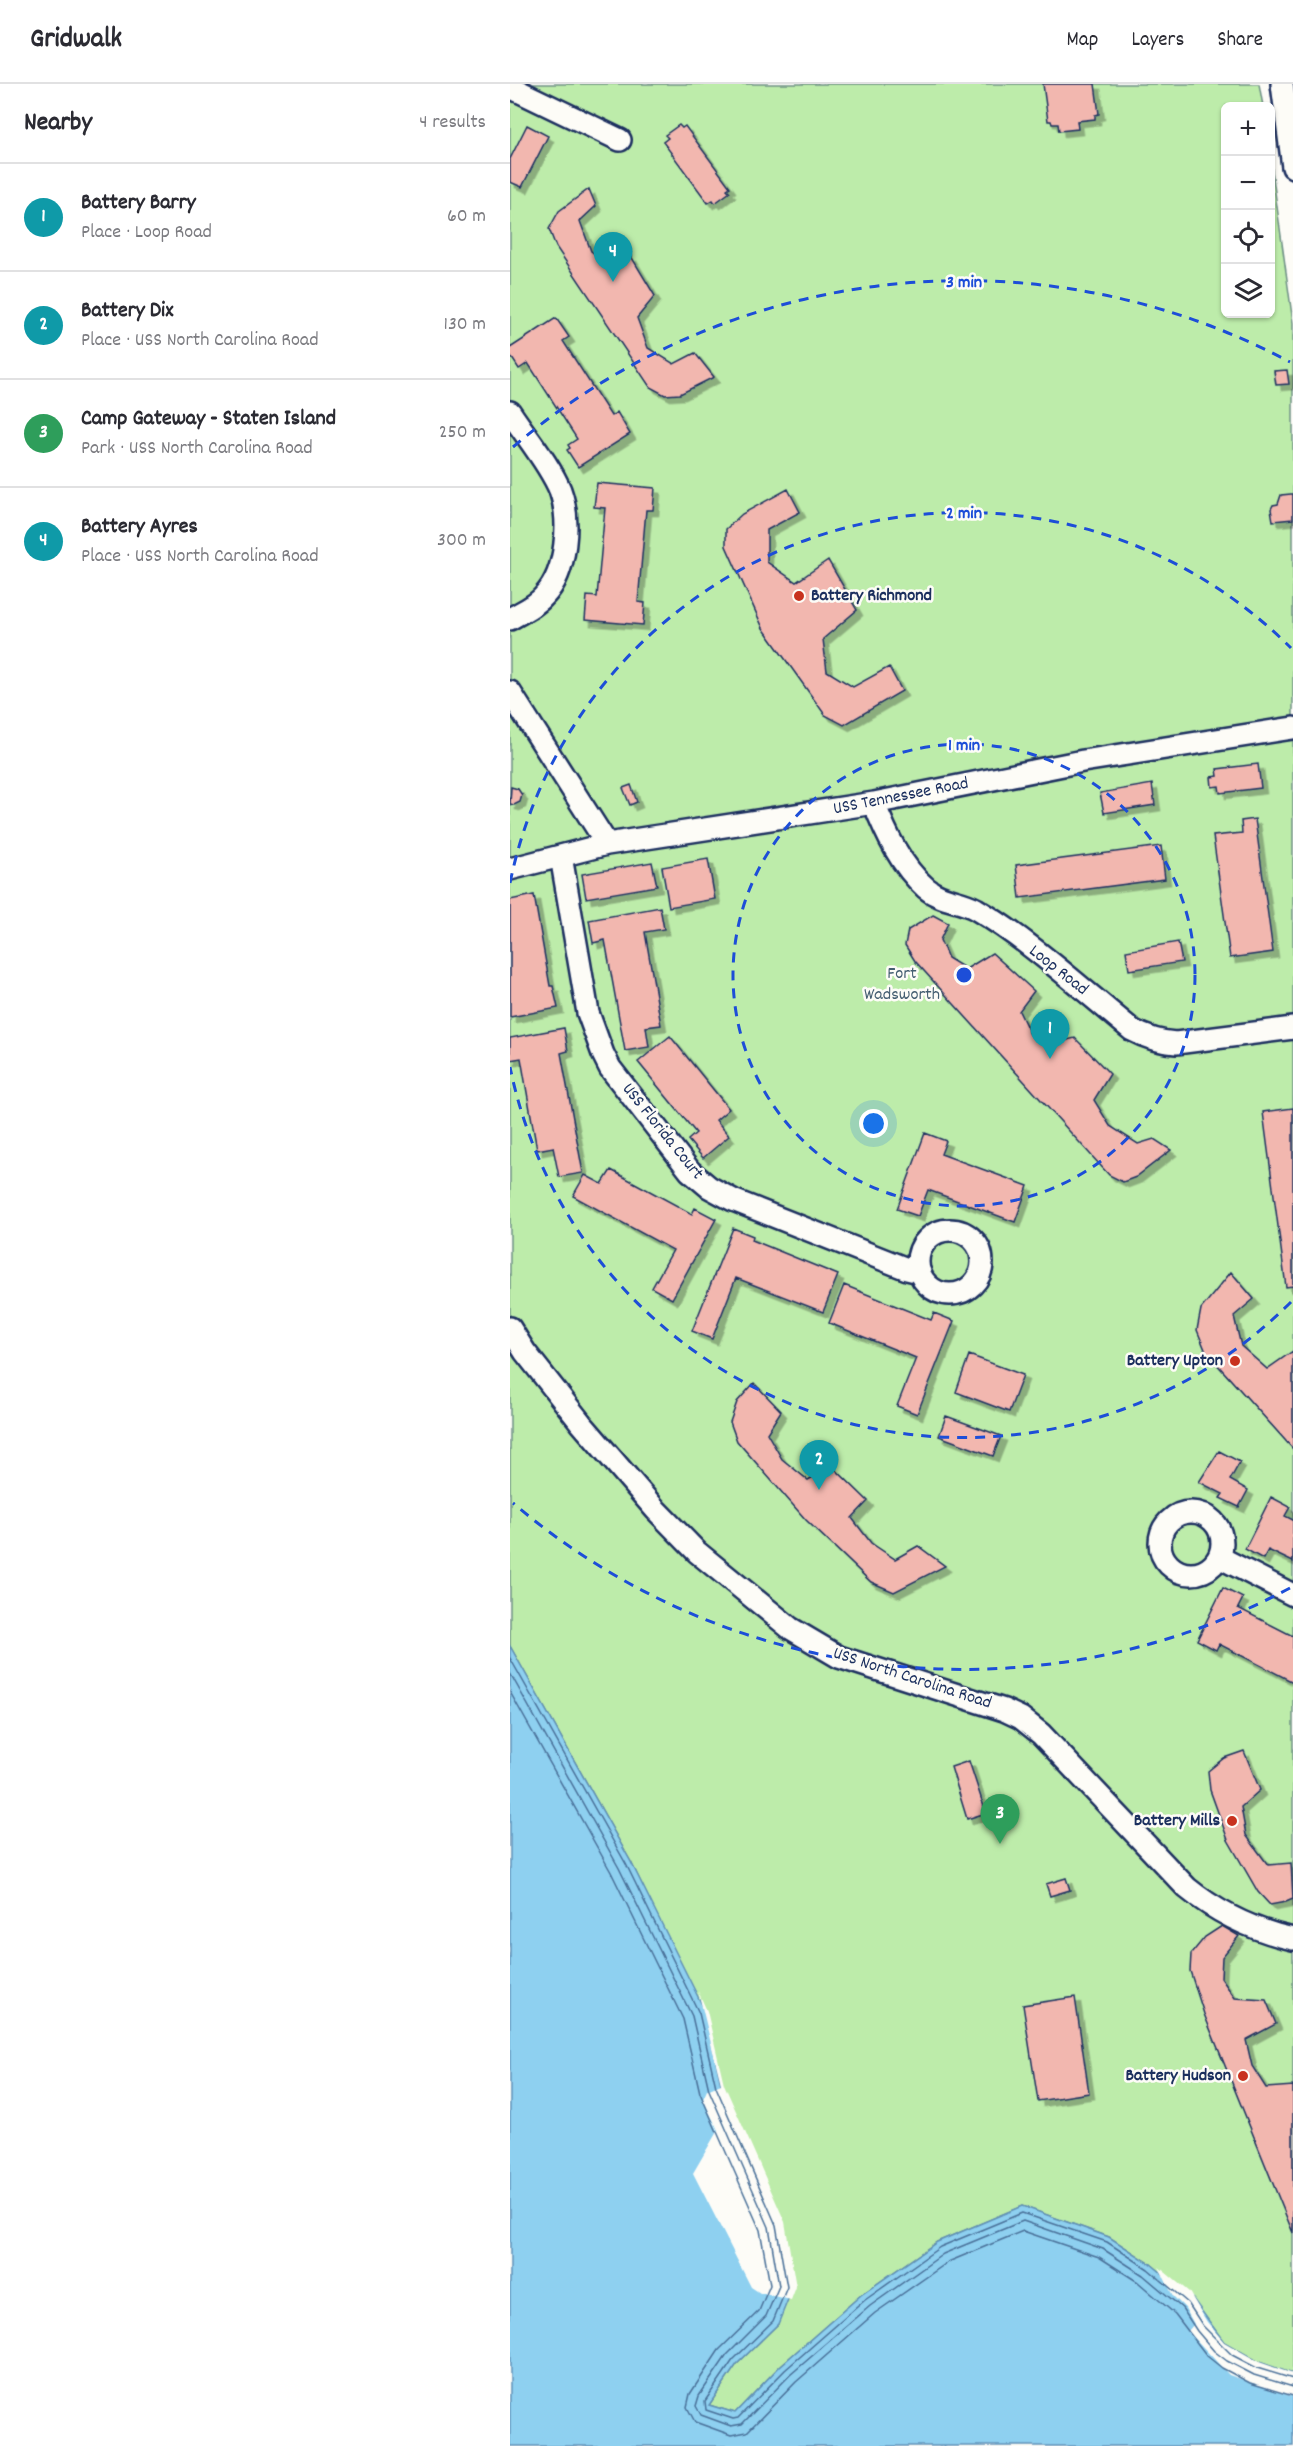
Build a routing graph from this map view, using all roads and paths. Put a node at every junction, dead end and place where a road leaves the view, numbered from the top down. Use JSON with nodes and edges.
{"nodes":[{"id":1,"x":1282,"y":84,"type":"edge"},
{"id":2,"x":510,"y":87,"type":"edge"},
{"id":3,"x":620,"y":141,"type":"dead end"},
{"id":4,"x":1291,"y":142,"type":"edge"},
{"id":5,"x":1293,"y":167,"type":"edge"},
{"id":6,"x":510,"y":412,"type":"edge"},
{"id":7,"x":510,"y":619,"type":"edge"},
{"id":8,"x":510,"y":692,"type":"edge"},
{"id":9,"x":1293,"y":728,"type":"edge"},
{"id":10,"x":874,"y":803,"type":"junction"},
{"id":11,"x":607,"y":844,"type":"junction"},
{"id":12,"x":561,"y":856,"type":"junction"},
{"id":13,"x":510,"y":869,"type":"edge"},
{"id":14,"x":1293,"y":1028,"type":"edge"},
{"id":15,"x":920,"y":1272,"type":"dead end"},
{"id":16,"x":510,"y":1328,"type":"edge"},
{"id":17,"x":1219,"y":1557,"type":"dead end"},
{"id":18,"x":1293,"y":1595,"type":"edge"},
{"id":19,"x":1293,"y":1939,"type":"edge"}],
"edges":[{"from":1,"to":4,"type":"street"},
{"from":2,"to":3,"type":"street"},
{"from":4,"to":5,"type":"street"},
{"from":6,"to":7,"type":"street"},
{"from":8,"to":11,"type":"street"},
{"from":9,"to":10,"type":"street","name":"USS Tennessee Road"},
{"from":10,"to":11,"type":"street","name":"USS Tennessee Road"},
{"from":10,"to":14,"type":"street","name":"Loop Road"},
{"from":11,"to":12,"type":"street","name":"USS Tennessee Road"},
{"from":12,"to":13,"type":"street","name":"USS Tennessee Road"},
{"from":12,"to":15,"type":"street","name":"USS Florida Court"},
{"from":16,"to":19,"type":"street","name":"USS North Carolina Road"},
{"from":17,"to":18,"type":"street"}]}
